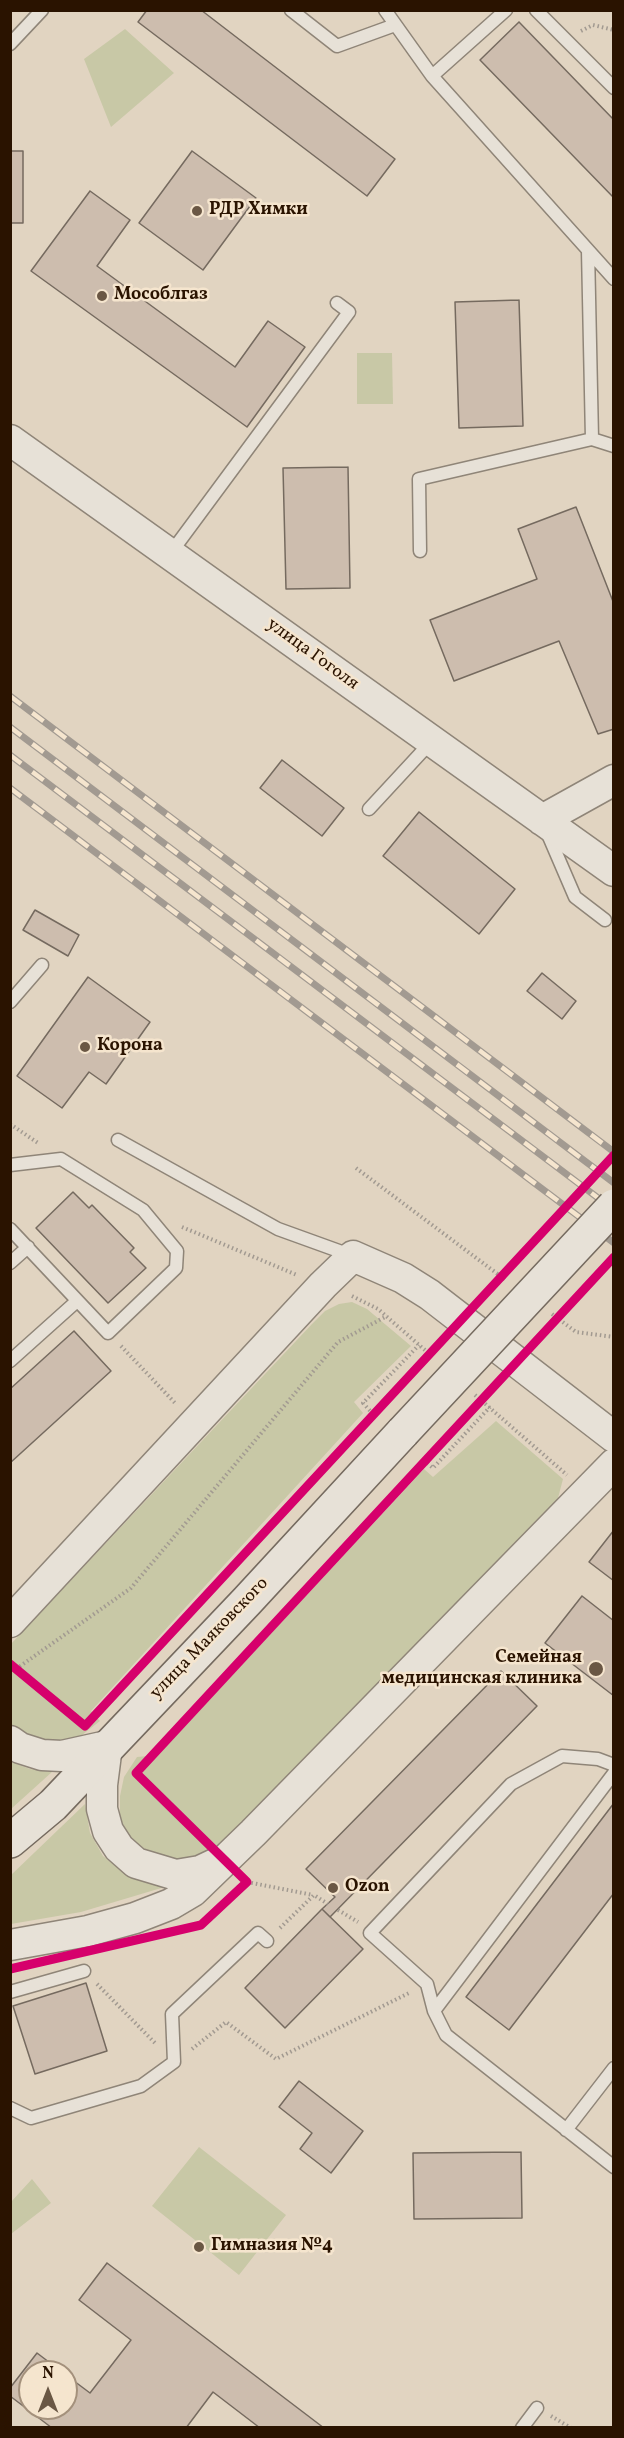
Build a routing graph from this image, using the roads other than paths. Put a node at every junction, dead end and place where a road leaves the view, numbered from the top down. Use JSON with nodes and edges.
{"nodes":[{"id":1,"x":42,"y":10,"type":"edge"},
{"id":2,"x":291,"y":10,"type":"edge"},
{"id":3,"x":385,"y":10,"type":"edge"},
{"id":4,"x":506,"y":10,"type":"edge"},
{"id":5,"x":536,"y":10,"type":"edge"},
{"id":6,"x":395,"y":25,"type":"junction"},
{"id":7,"x":10,"y":44,"type":"edge"},
{"id":8,"x":432,"y":76,"type":"junction"},
{"id":9,"x":614,"y":88,"type":"edge"},
{"id":10,"x":588,"y":250,"type":"junction"},
{"id":11,"x":614,"y":279,"type":"edge"},
{"id":12,"x":337,"y":303,"type":"dead end"},
{"id":13,"x":592,"y":439,"type":"junction"},
{"id":14,"x":10,"y":440,"type":"edge"},
{"id":15,"x":614,"y":446,"type":"edge"},
{"id":16,"x":420,"y":551,"type":"dead end"},
{"id":17,"x":170,"y":554,"type":"junction"},
{"id":18,"x":432,"y":741,"type":"junction"},
{"id":19,"x":614,"y":780,"type":"edge"},
{"id":20,"x":369,"y":809,"type":"dead end"},
{"id":21,"x":542,"y":820,"type":"junction"},
{"id":22,"x":614,"y":871,"type":"edge"},
{"id":23,"x":605,"y":920,"type":"dead end"},
{"id":24,"x":42,"y":965,"type":"dead end"},
{"id":25,"x":10,"y":1002,"type":"edge"},
{"id":26,"x":118,"y":1140,"type":"dead end"},
{"id":27,"x":10,"y":1165,"type":"edge"},
{"id":28,"x":614,"y":1206,"type":"edge"},
{"id":29,"x":10,"y":1229,"type":"edge"},
{"id":30,"x":28,"y":1247,"type":"junction"},
{"id":31,"x":353,"y":1256,"type":"junction"},
{"id":32,"x":10,"y":1263,"type":"edge"},
{"id":33,"x":77,"y":1301,"type":"junction"},
{"id":34,"x":10,"y":1361,"type":"edge"},
{"id":35,"x":614,"y":1437,"type":"edge"},
{"id":36,"x":614,"y":1464,"type":"edge"},
{"id":37,"x":10,"y":1622,"type":"edge"},
{"id":38,"x":10,"y":1741,"type":"edge"},
{"id":39,"x":107,"y":1746,"type":"junction"},
{"id":40,"x":614,"y":1765,"type":"edge"},
{"id":41,"x":614,"y":1773,"type":"edge"},
{"id":42,"x":10,"y":1841,"type":"edge"},
{"id":43,"x":225,"y":1859,"type":"junction"},
{"id":44,"x":267,"y":1941,"type":"road end"},
{"id":45,"x":10,"y":1945,"type":"edge"},
{"id":46,"x":84,"y":1971,"type":"road end"},
{"id":47,"x":10,"y":1992,"type":"edge"},
{"id":48,"x":434,"y":2011,"type":"junction"},
{"id":49,"x":614,"y":2068,"type":"edge"},
{"id":50,"x":10,"y":2108,"type":"edge"},
{"id":51,"x":566,"y":2130,"type":"junction"},
{"id":52,"x":614,"y":2167,"type":"edge"},
{"id":53,"x":537,"y":2408,"type":"dead end"},
{"id":54,"x":522,"y":2427,"type":"edge"}],
"edges":[{"from":1,"to":7,"type":"lane"},
{"from":2,"to":6,"type":"lane"},
{"from":3,"to":6,"type":"lane"},
{"from":4,"to":8,"type":"lane"},
{"from":5,"to":9,"type":"lane"},
{"from":6,"to":8,"type":"lane"},
{"from":8,"to":10,"type":"lane"},
{"from":10,"to":11,"type":"lane"},
{"from":10,"to":13,"type":"lane"},
{"from":12,"to":17,"type":"lane"},
{"from":13,"to":15,"type":"lane"},
{"from":13,"to":16,"type":"lane"},
{"from":14,"to":17,"type":"street","name":"улица Гоголя"},
{"from":17,"to":18,"type":"street","name":"улица Гоголя"},
{"from":18,"to":20,"type":"lane"},
{"from":18,"to":21,"type":"street","name":"улица Гоголя"},
{"from":19,"to":21,"type":"street"},
{"from":21,"to":22,"type":"street","name":"улица Гоголя"},
{"from":21,"to":23,"type":"lane"},
{"from":24,"to":25,"type":"lane"},
{"from":26,"to":31,"type":"lane"},
{"from":27,"to":33,"type":"lane"},
{"from":28,"to":39,"type":"main road","name":"улица Маяковского","bridge":true},
{"from":29,"to":30,"type":"lane"},
{"from":30,"to":32,"type":"lane"},
{"from":30,"to":33,"type":"lane"},
{"from":31,"to":35,"type":"street"},
{"from":31,"to":37,"type":"street"},
{"from":33,"to":34,"type":"lane"},
{"from":36,"to":43,"type":"street"},
{"from":38,"to":39,"type":"street"},
{"from":39,"to":42,"type":"main road","name":"улица Маяковского"},
{"from":39,"to":43,"type":"street"},
{"from":40,"to":48,"type":"lane"},
{"from":41,"to":48,"type":"lane"},
{"from":43,"to":45,"type":"street"},
{"from":44,"to":50,"type":"lane"},
{"from":46,"to":47,"type":"lane"},
{"from":48,"to":51,"type":"lane"},
{"from":49,"to":51,"type":"lane"},
{"from":51,"to":52,"type":"lane"},
{"from":53,"to":54,"type":"lane"}]}
